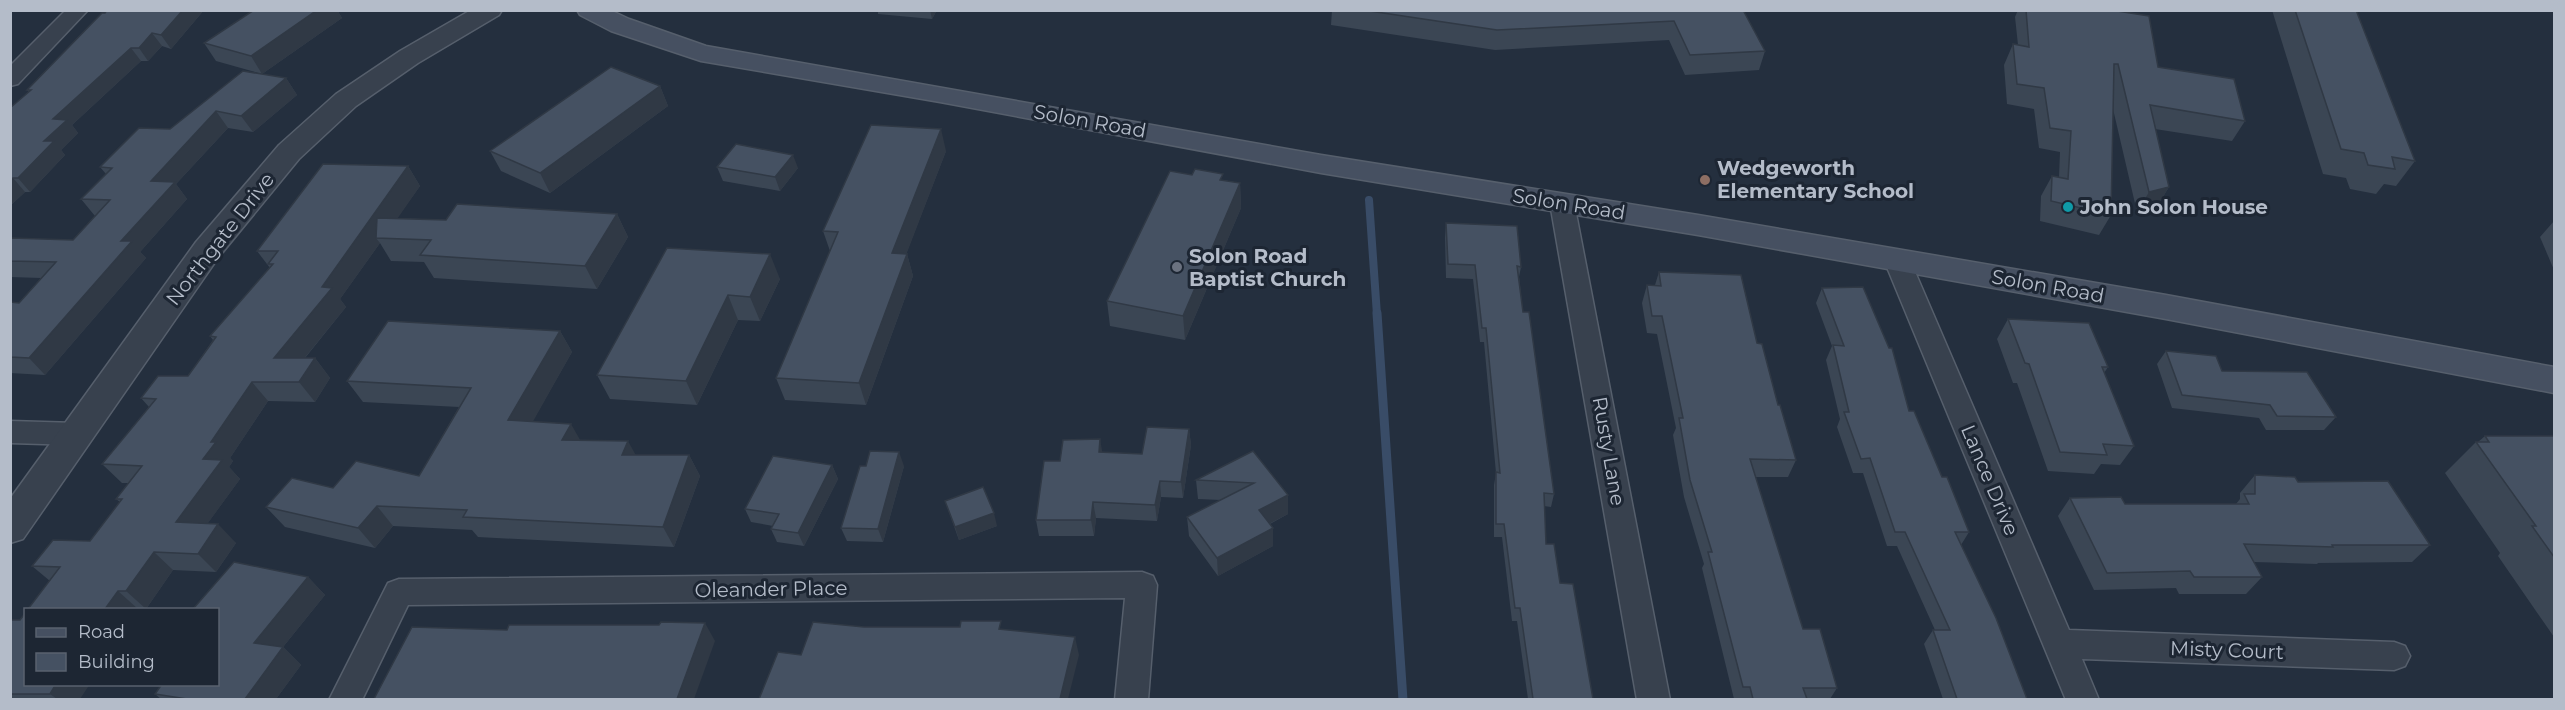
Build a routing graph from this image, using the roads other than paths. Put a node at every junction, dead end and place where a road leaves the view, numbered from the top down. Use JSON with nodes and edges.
{"nodes":[{"id":1,"x":78,"y":10,"type":"edge"},
{"id":2,"x":490,"y":10,"type":"edge"},
{"id":3,"x":589,"y":10,"type":"edge"},
{"id":4,"x":10,"y":79,"type":"edge"},
{"id":5,"x":1562,"y":203,"type":"junction"},
{"id":6,"x":1898,"y":260,"type":"junction"},
{"id":7,"x":2554,"y":380,"type":"edge"},
{"id":8,"x":10,"y":432,"type":"edge"},
{"id":9,"x":77,"y":434,"type":"junction"},
{"id":10,"x":10,"y":528,"type":"edge"},
{"id":11,"x":2060,"y":644,"type":"junction"},
{"id":12,"x":2394,"y":656,"type":"dead end"},
{"id":13,"x":345,"y":699,"type":"edge"},
{"id":14,"x":1131,"y":699,"type":"edge"},
{"id":15,"x":1654,"y":699,"type":"edge"},
{"id":16,"x":2083,"y":699,"type":"edge"}],
"edges":[{"from":1,"to":4,"type":"street"},
{"from":2,"to":9,"type":"street","name":"Northgate Drive"},
{"from":3,"to":5,"type":"main road","name":"Solon Road"},
{"from":5,"to":6,"type":"main road","name":"Solon Road"},
{"from":5,"to":15,"type":"street","name":"Rusty Lane"},
{"from":6,"to":7,"type":"main road","name":"Solon Road"},
{"from":6,"to":11,"type":"street","name":"Lance Drive"},
{"from":8,"to":9,"type":"street"},
{"from":9,"to":10,"type":"street","name":"Northgate Drive"},
{"from":11,"to":12,"type":"street","name":"Misty Court"},
{"from":11,"to":16,"type":"street","name":"Lance Drive"},
{"from":13,"to":14,"type":"street","name":"Oleander Place"}]}
